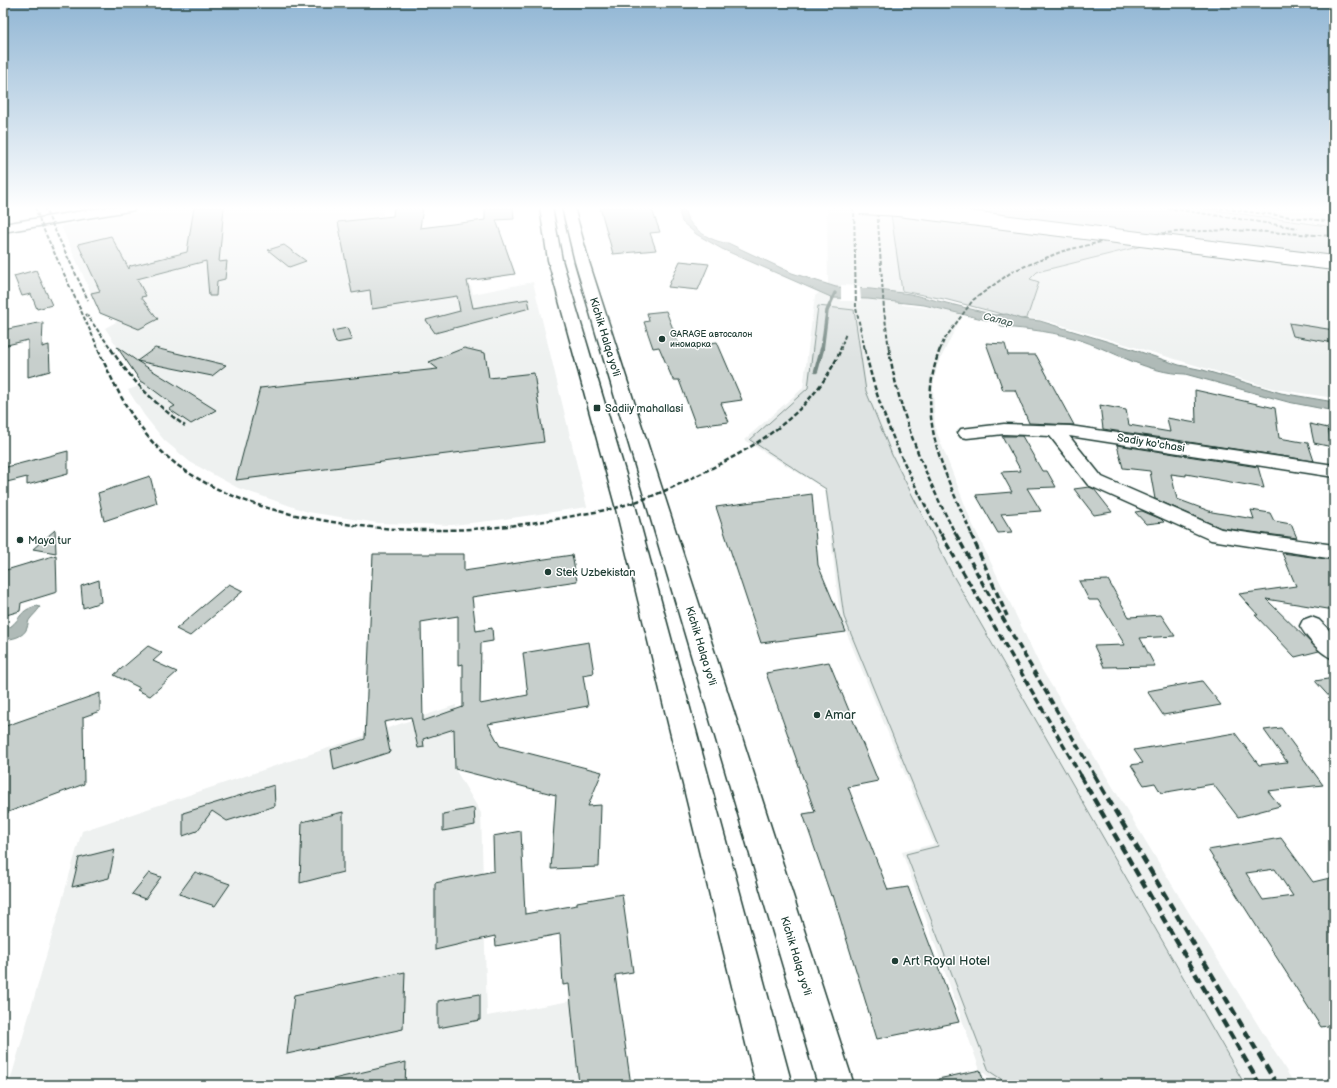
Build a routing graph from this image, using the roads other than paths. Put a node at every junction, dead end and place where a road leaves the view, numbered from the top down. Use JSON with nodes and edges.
{"nodes":[{"id":1,"x":555,"y":258,"type":"edge"},
{"id":2,"x":581,"y":258,"type":"edge"},
{"id":3,"x":1292,"y":258,"type":"edge"},
{"id":4,"x":1334,"y":263,"type":"edge"},
{"id":5,"x":620,"y":387,"type":"junction"},
{"id":6,"x":592,"y":390,"type":"junction"},
{"id":7,"x":1056,"y":432,"type":"junction"},
{"id":8,"x":966,"y":433,"type":"dead end"},
{"id":9,"x":1334,"y":471,"type":"edge"},
{"id":10,"x":1334,"y":552,"type":"edge"},
{"id":11,"x":1312,"y":626,"type":"dead end"},
{"id":12,"x":1334,"y":650,"type":"edge"},
{"id":13,"x":774,"y":1085,"type":"edge"},
{"id":14,"x":836,"y":1085,"type":"edge"}],
"edges":[{"from":1,"to":6,"type":"main road","name":"Kichik Halqa yo'li"},
{"from":2,"to":5,"type":"main road","name":"Kichik Halqa yo'li"},
{"from":3,"to":4,"type":"main road","bridge":true},
{"from":5,"to":6,"type":"main road"},
{"from":5,"to":14,"type":"main road","name":"Kichik Halqa yo'li"},
{"from":6,"to":13,"type":"main road","name":"Kichik Halqa yo'li"},
{"from":7,"to":8,"type":"street","name":"Sadiy ko'chasi"},
{"from":7,"to":9,"type":"street","name":"Sadiy ko'chasi"},
{"from":7,"to":10,"type":"street"},
{"from":11,"to":12,"type":"street"}]}
